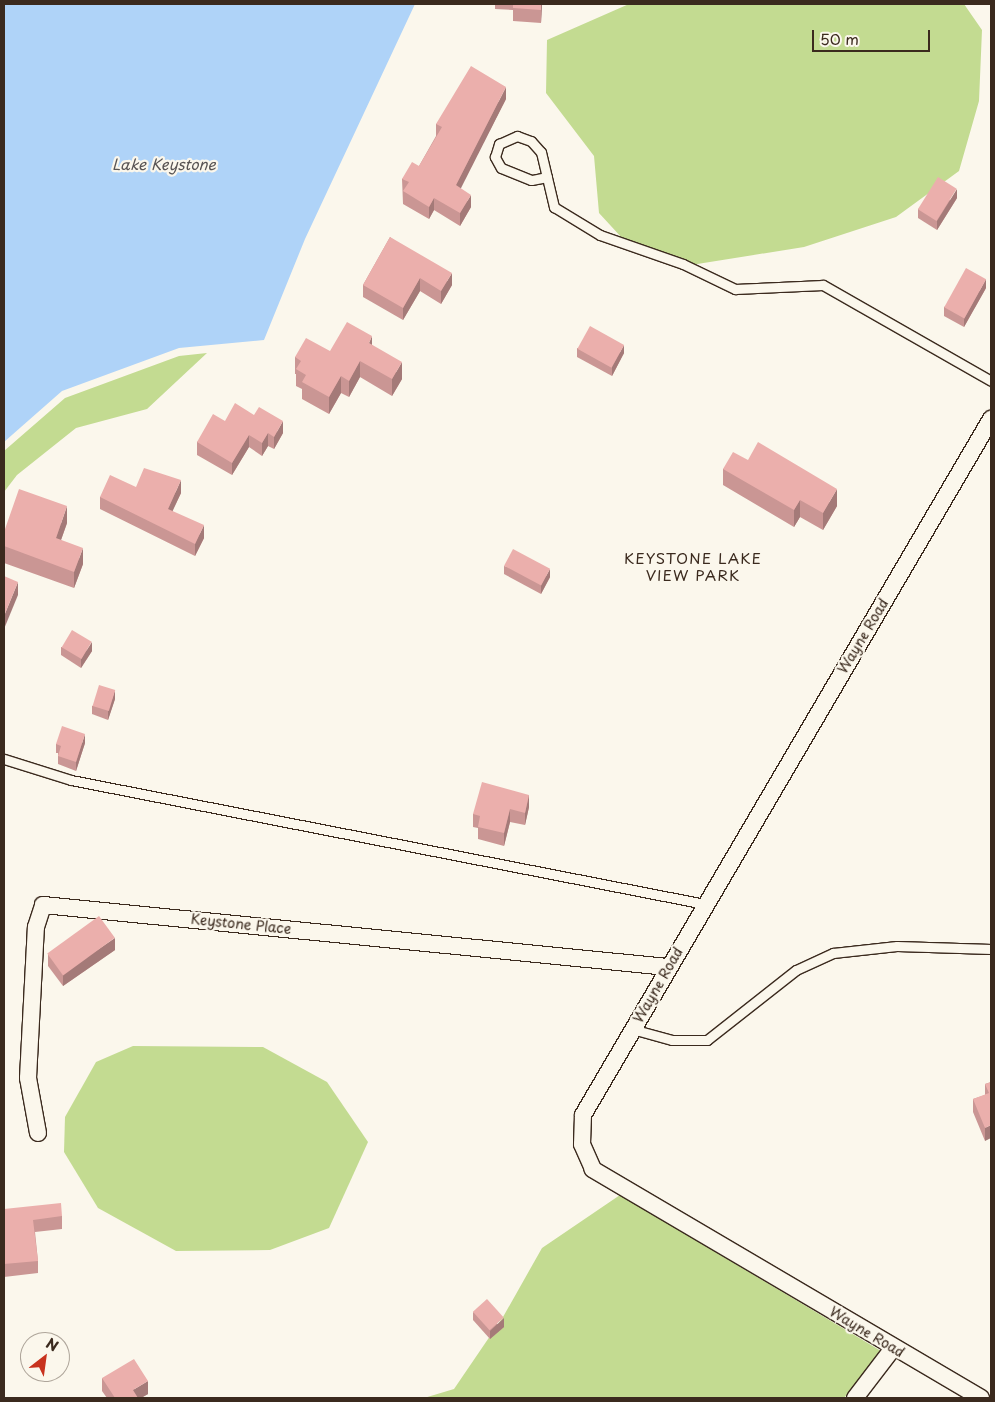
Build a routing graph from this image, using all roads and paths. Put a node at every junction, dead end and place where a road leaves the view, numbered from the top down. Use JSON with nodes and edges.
{"nodes":[{"id":1,"x":546,"y":177,"type":"junction"},
{"id":2,"x":991,"y":381,"type":"edge"},
{"id":3,"x":991,"y":419,"type":"edge"},
{"id":4,"x":4,"y":759,"type":"edge"},
{"id":5,"x":705,"y":904,"type":"junction"},
{"id":6,"x":991,"y":949,"type":"edge"},
{"id":7,"x":668,"y":967,"type":"junction"},
{"id":8,"x":632,"y":1029,"type":"junction"},
{"id":9,"x":38,"y":1133,"type":"dead end"},
{"id":10,"x":894,"y":1347,"type":"junction"},
{"id":11,"x":855,"y":1398,"type":"edge"},
{"id":12,"x":981,"y":1398,"type":"edge"}],
"edges":[{"from":1,"to":1,"type":"lane"},
{"from":1,"to":2,"type":"lane"},
{"from":3,"to":5,"type":"street","name":"Wayne Road"},
{"from":4,"to":5,"type":"lane"},
{"from":5,"to":7,"type":"street","name":"Wayne Road"},
{"from":6,"to":8,"type":"lane"},
{"from":7,"to":8,"type":"street","name":"Wayne Road"},
{"from":7,"to":9,"type":"street","name":"Keystone Place"},
{"from":8,"to":10,"type":"street","name":"Wayne Road"},
{"from":10,"to":11,"type":"street"},
{"from":10,"to":12,"type":"street","name":"Wayne Road"}]}
